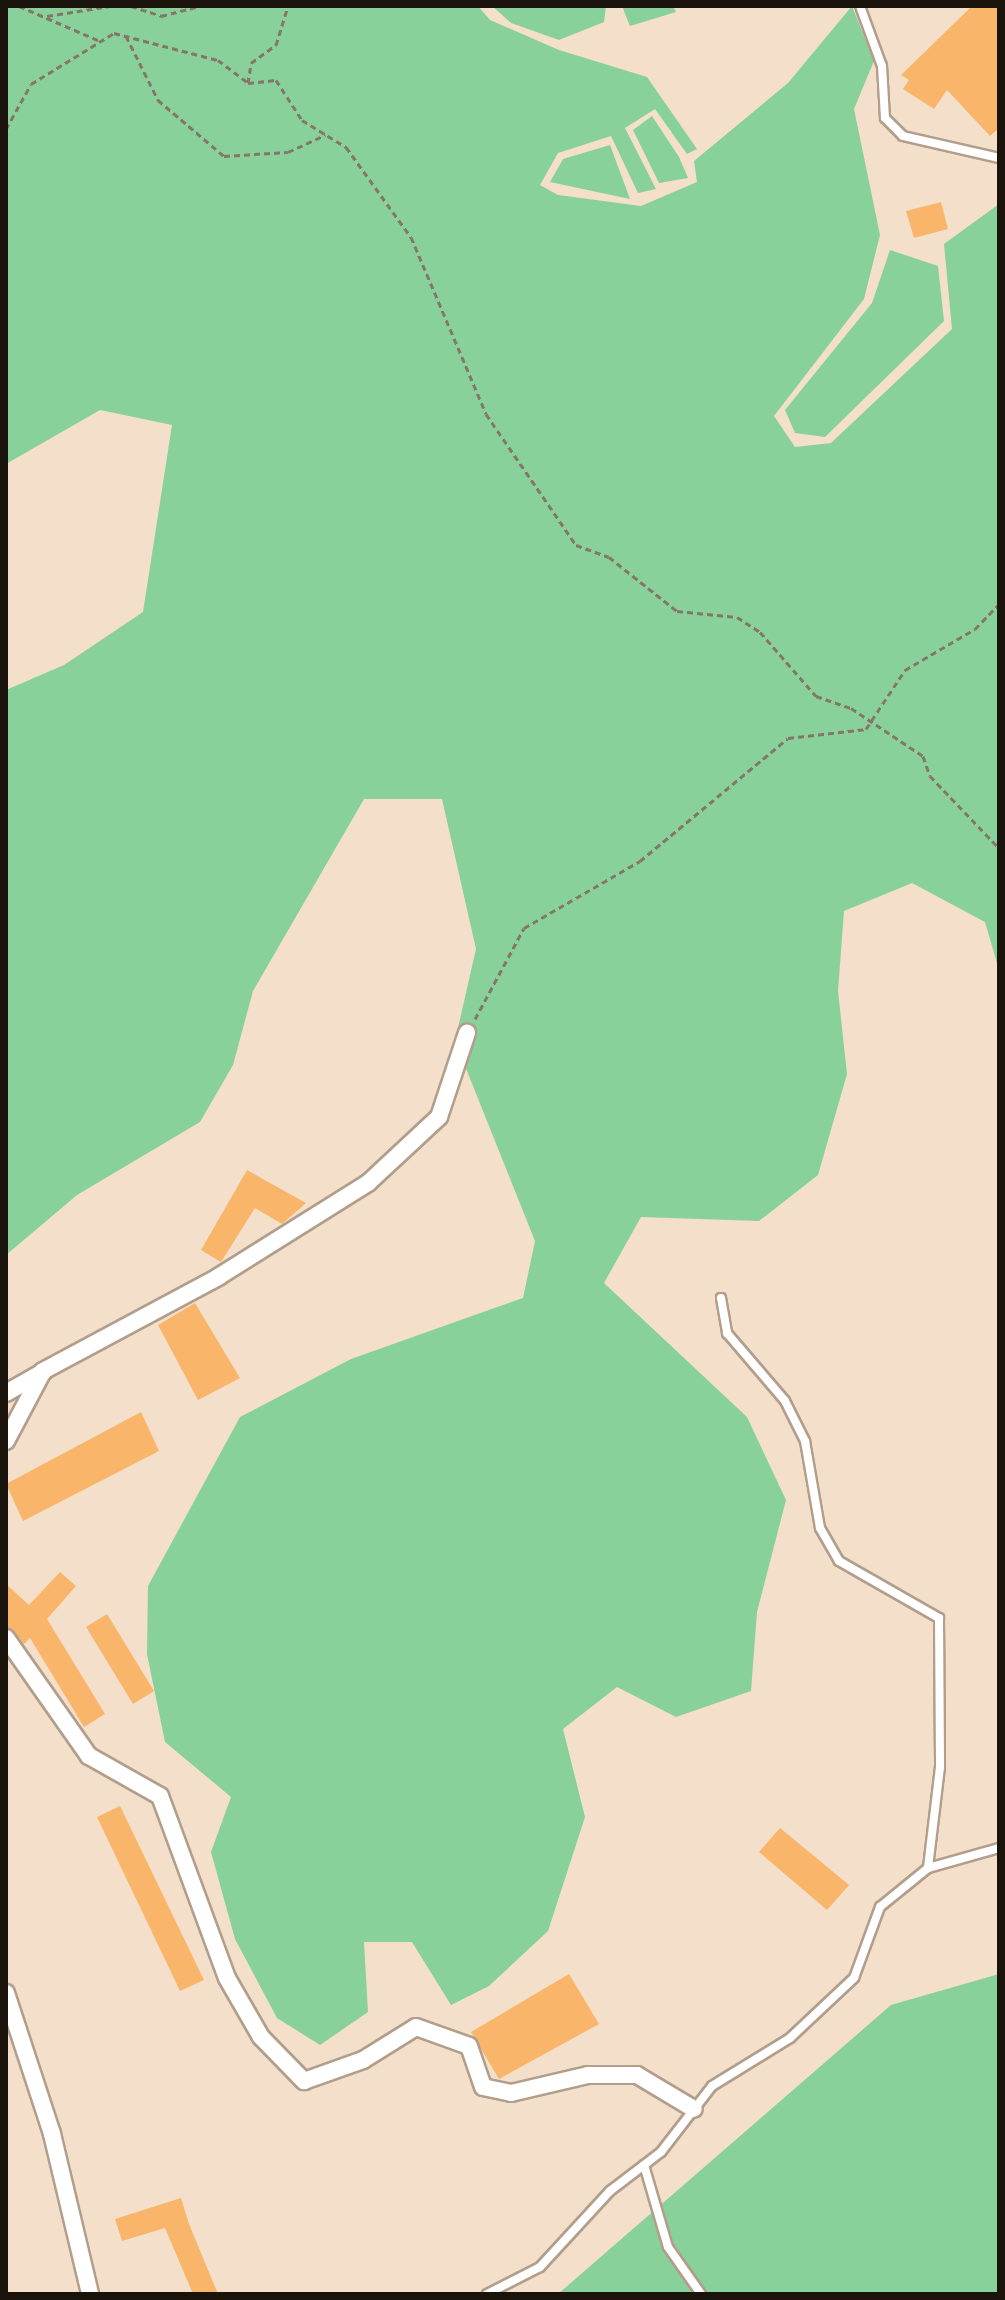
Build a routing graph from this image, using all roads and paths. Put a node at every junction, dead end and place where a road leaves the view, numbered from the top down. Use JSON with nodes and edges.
{"nodes":[{"id":1,"x":19,"y":6,"type":"edge"},
{"id":2,"x":110,"y":6,"type":"edge"},
{"id":3,"x":131,"y":6,"type":"edge"},
{"id":4,"x":200,"y":6,"type":"edge"},
{"id":5,"x":288,"y":6,"type":"edge"},
{"id":6,"x":860,"y":6,"type":"edge"},
{"id":7,"x":44,"y":16,"type":"junction"},
{"id":8,"x":125,"y":34,"type":"junction"},
{"id":9,"x":98,"y":40,"type":"junction"},
{"id":10,"x":248,"y":83,"type":"junction"},
{"id":11,"x":6,"y":129,"type":"edge"},
{"id":12,"x":325,"y":135,"type":"junction"},
{"id":13,"x":999,"y":158,"type":"edge"},
{"id":14,"x":999,"y":604,"type":"edge"},
{"id":15,"x":869,"y":724,"type":"junction"},
{"id":16,"x":999,"y":848,"type":"edge"},
{"id":17,"x":467,"y":1033,"type":"joint"},
{"id":18,"x":721,"y":1298,"type":"dead end"},
{"id":19,"x":43,"y":1371,"type":"junction"},
{"id":20,"x":6,"y":1393,"type":"edge"},
{"id":21,"x":6,"y":1441,"type":"edge"},
{"id":22,"x":6,"y":1638,"type":"edge"},
{"id":23,"x":999,"y":1848,"type":"edge"},
{"id":24,"x":928,"y":1868,"type":"junction"},
{"id":25,"x":6,"y":1993,"type":"edge"},
{"id":26,"x":694,"y":2109,"type":"junction"},
{"id":27,"x":644,"y":2165,"type":"junction"},
{"id":28,"x":90,"y":2294,"type":"edge"},
{"id":29,"x":487,"y":2294,"type":"edge"},
{"id":30,"x":701,"y":2294,"type":"edge"}],
"edges":[{"from":1,"to":7,"type":"path"},
{"from":2,"to":7,"type":"path"},
{"from":3,"to":4,"type":"path"},
{"from":5,"to":10,"type":"path"},
{"from":6,"to":13,"type":"lane"},
{"from":7,"to":9,"type":"path"},
{"from":8,"to":9,"type":"path"},
{"from":8,"to":10,"type":"path"},
{"from":8,"to":12,"type":"path"},
{"from":9,"to":11,"type":"path"},
{"from":10,"to":12,"type":"path"},
{"from":12,"to":15,"type":"path"},
{"from":14,"to":15,"type":"path"},
{"from":15,"to":16,"type":"path"},
{"from":15,"to":17,"type":"path"},
{"from":17,"to":19,"type":"street"},
{"from":18,"to":24,"type":"lane"},
{"from":19,"to":20,"type":"street"},
{"from":19,"to":21,"type":"street"},
{"from":22,"to":26,"type":"street"},
{"from":23,"to":24,"type":"lane"},
{"from":24,"to":26,"type":"lane"},
{"from":25,"to":28,"type":"street"},
{"from":26,"to":27,"type":"lane"},
{"from":27,"to":29,"type":"lane"},
{"from":27,"to":30,"type":"lane"}]}
